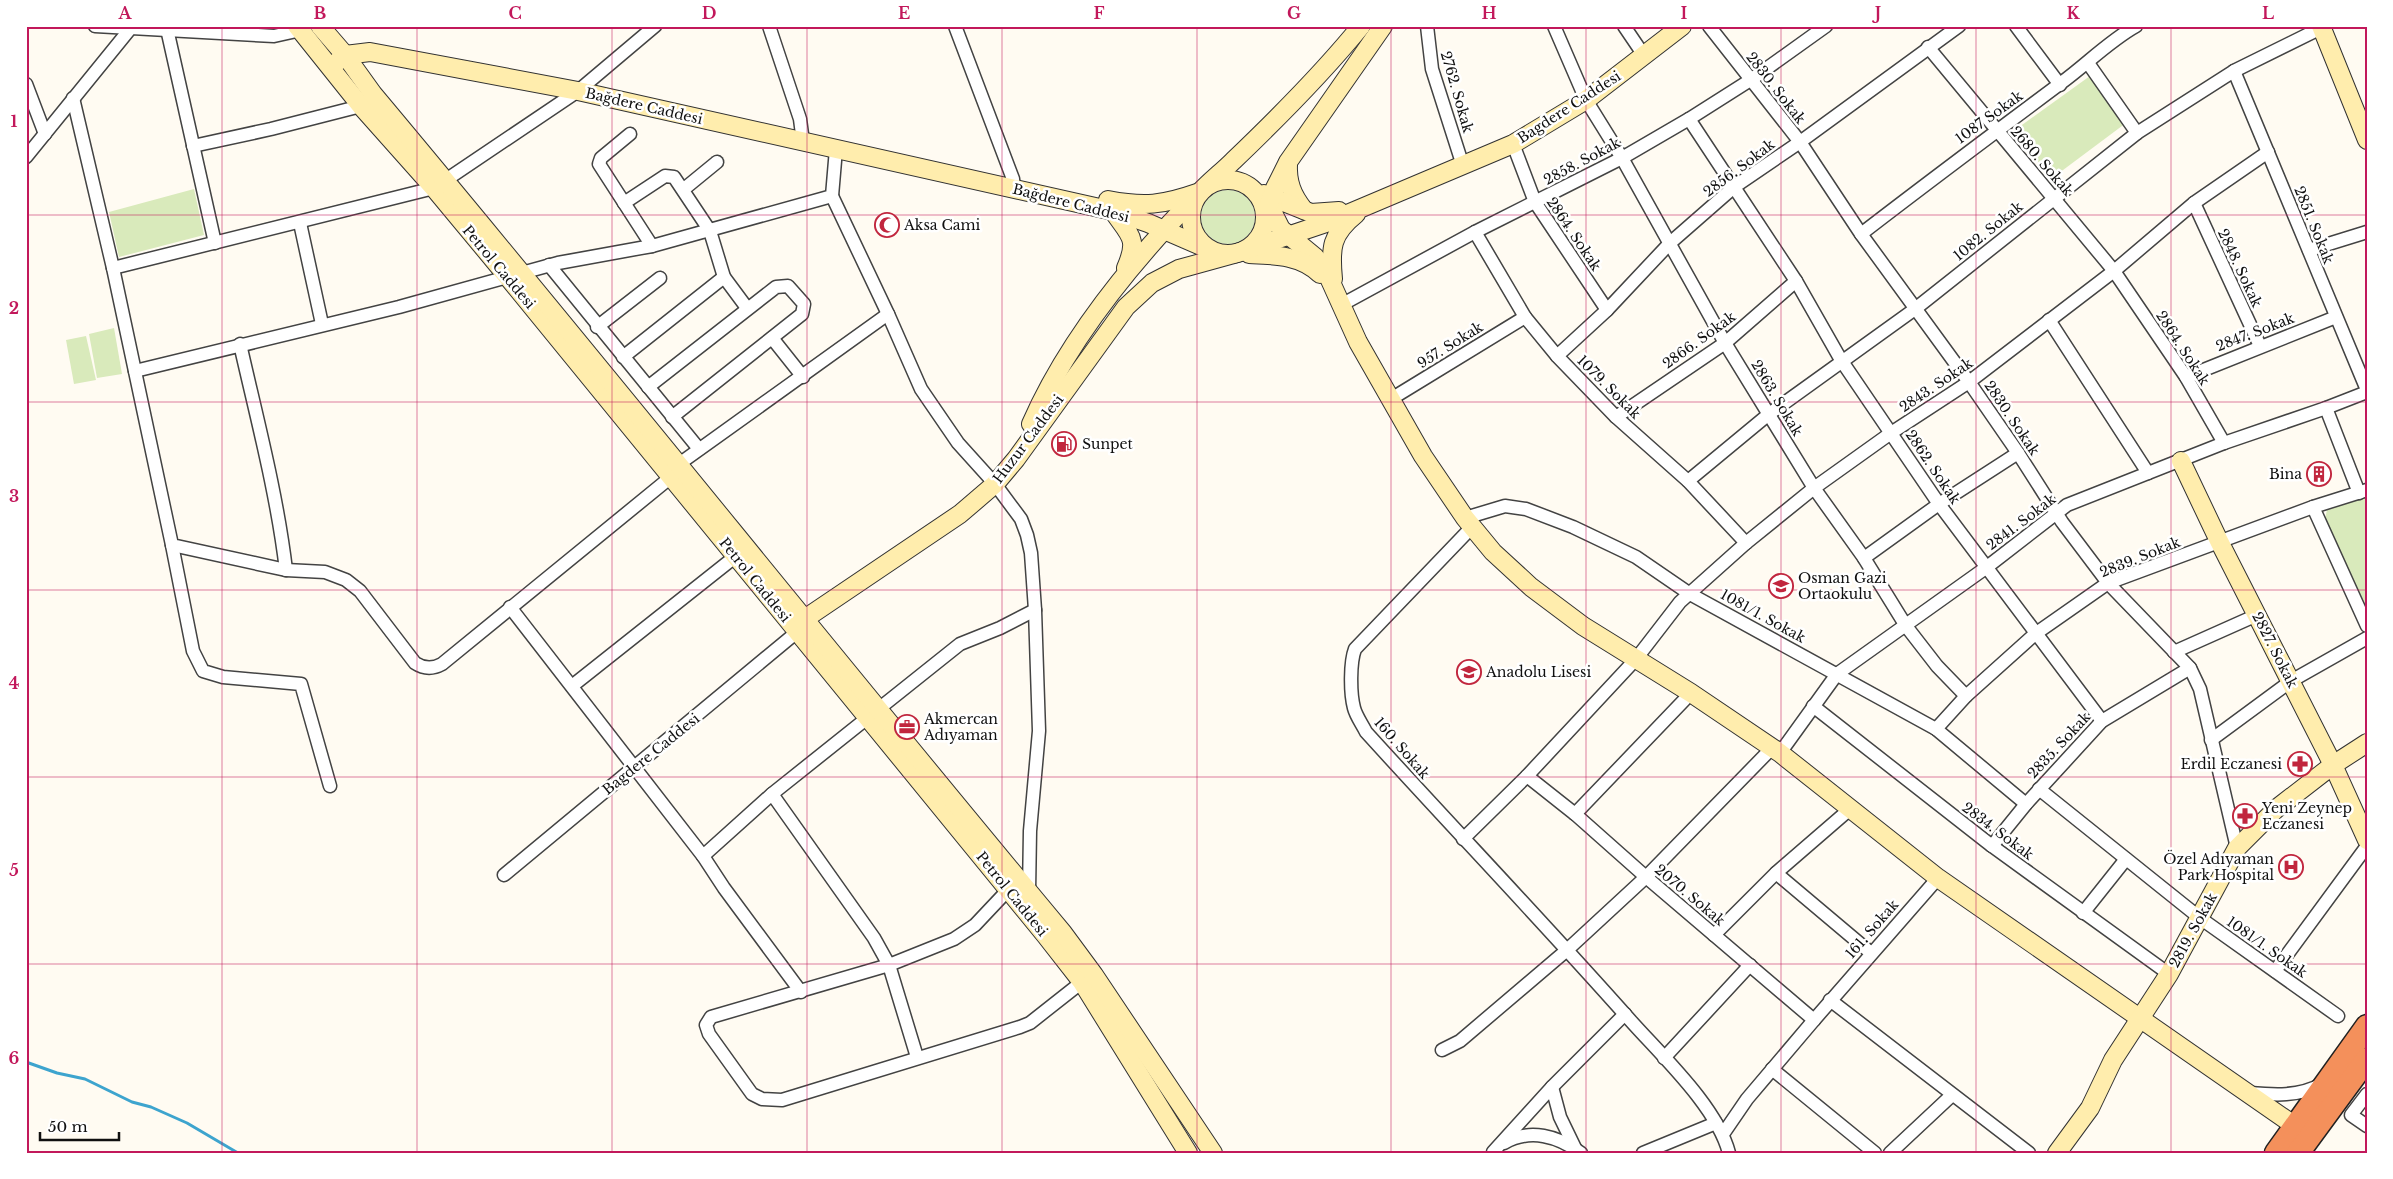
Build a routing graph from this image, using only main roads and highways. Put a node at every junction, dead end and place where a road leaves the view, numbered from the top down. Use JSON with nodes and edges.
{"nodes":[{"id":1,"x":320,"y":26,"type":"edge"},
{"id":2,"x":1361,"y":26,"type":"edge"},
{"id":3,"x":1383,"y":26,"type":"edge"},
{"id":4,"x":1682,"y":26,"type":"edge"},
{"id":5,"x":2321,"y":27,"type":"edge"},
{"id":6,"x":302,"y":28,"type":"edge"},
{"id":7,"x":345,"y":55,"type":"junction"},
{"id":8,"x":330,"y":67,"type":"junction"},
{"id":9,"x":2367,"y":140,"type":"edge"},
{"id":10,"x":1288,"y":162,"type":"junction"},
{"id":11,"x":1014,"y":184,"type":"junction"},
{"id":12,"x":440,"y":185,"type":"junction"},
{"id":13,"x":1254,"y":189,"type":"junction"},
{"id":14,"x":1200,"y":192,"type":"junction"},
{"id":15,"x":1272,"y":197,"type":"junction"},
{"id":16,"x":1364,"y":207,"type":"junction"},
{"id":17,"x":1304,"y":210,"type":"junction"},
{"id":18,"x":1113,"y":211,"type":"junction"},
{"id":19,"x":1266,"y":215,"type":"junction"},
{"id":20,"x":1165,"y":230,"type":"junction"},
{"id":21,"x":1289,"y":236,"type":"junction"},
{"id":22,"x":1208,"y":249,"type":"junction"},
{"id":23,"x":1237,"y":254,"type":"junction"},
{"id":24,"x":1121,"y":281,"type":"junction"},
{"id":25,"x":1338,"y":299,"type":"junction"},
{"id":26,"x":1016,"y":459,"type":"junction"},
{"id":27,"x":2181,"y":461,"type":"road end"},
{"id":28,"x":675,"y":470,"type":"junction"},
{"id":29,"x":800,"y":626,"type":"junction"},
{"id":30,"x":872,"y":714,"type":"junction"},
{"id":31,"x":2365,"y":747,"type":"edge"},
{"id":32,"x":2333,"y":765,"type":"junction"},
{"id":33,"x":2367,"y":840,"type":"edge"},
{"id":34,"x":2141,"y":1018,"type":"junction"},
{"id":35,"x":2367,"y":1026,"type":"edge"},
{"id":36,"x":2367,"y":1059,"type":"edge"},
{"id":37,"x":2295,"y":1126,"type":"junction"},
{"id":38,"x":1188,"y":1153,"type":"edge"},
{"id":39,"x":1213,"y":1153,"type":"edge"},
{"id":40,"x":2057,"y":1153,"type":"edge"},
{"id":41,"x":2276,"y":1153,"type":"edge"},
{"id":42,"x":2298,"y":1153,"type":"edge"}],
"edges":[{"from":1,"to":7,"type":"main road"},
{"from":2,"to":14,"type":"main road"},
{"from":3,"to":10,"type":"main road"},
{"from":4,"to":16,"type":"main road","name":"Bagdere Caddesi"},
{"from":5,"to":9,"type":"main road"},
{"from":6,"to":8,"type":"main road","name":"Petrol Caddesi"},
{"from":7,"to":8,"type":"main road"},
{"from":7,"to":11,"type":"main road","name":"Bağdere Caddesi"},
{"from":7,"to":12,"type":"main road"},
{"from":8,"to":12,"type":"main road","name":"Petrol Caddesi"},
{"from":10,"to":15,"type":"main road"},
{"from":10,"to":17,"type":"main road"},
{"from":11,"to":14,"type":"main road","name":"Bağdere Caddesi"},
{"from":11,"to":18,"type":"main road","name":"Bağdere Caddesi"},
{"from":12,"to":28,"type":"main road","name":"Petrol Caddesi"},
{"from":13,"to":14,"type":"main road"},
{"from":13,"to":15,"type":"main road"},
{"from":13,"to":19,"type":"main road"},
{"from":14,"to":20,"type":"main road"},
{"from":14,"to":22,"type":"main road"},
{"from":15,"to":17,"type":"main road"},
{"from":15,"to":19,"type":"main road"},
{"from":15,"to":21,"type":"main road"},
{"from":16,"to":17,"type":"main road"},
{"from":16,"to":21,"type":"main road"},
{"from":16,"to":25,"type":"main road"},
{"from":18,"to":20,"type":"main road","name":"Bağdere Caddesi"},
{"from":18,"to":24,"type":"main road"},
{"from":19,"to":23,"type":"main road"},
{"from":20,"to":22,"type":"main road","name":"Bağdere Caddesi"},
{"from":20,"to":24,"type":"main road"},
{"from":21,"to":23,"type":"main road"},
{"from":21,"to":25,"type":"main road"},
{"from":22,"to":23,"type":"main road"},
{"from":23,"to":25,"type":"main road"},
{"from":23,"to":26,"type":"main road","name":"Huzur Caddesi"},
{"from":24,"to":26,"type":"main road"},
{"from":25,"to":34,"type":"main road"},
{"from":26,"to":29,"type":"main road","name":"Huzur Caddesi"},
{"from":27,"to":32,"type":"main road","name":"2827. Sokak"},
{"from":28,"to":29,"type":"main road"},
{"from":28,"to":29,"type":"main road","name":"Petrol Caddesi"},
{"from":29,"to":30,"type":"main road","name":"Petrol Caddesi"},
{"from":30,"to":38,"type":"main road","name":"Petrol Caddesi"},
{"from":30,"to":39,"type":"main road"},
{"from":31,"to":32,"type":"main road","name":"2819. Sokak"},
{"from":32,"to":33,"type":"main road","name":"2827. Sokak"},
{"from":32,"to":34,"type":"main road","name":"2819. Sokak"},
{"from":34,"to":37,"type":"main road"},
{"from":34,"to":40,"type":"main road","name":"2819. Sokak"},
{"from":35,"to":37,"type":"highway"},
{"from":36,"to":42,"type":"highway"},
{"from":37,"to":41,"type":"highway"}]}
